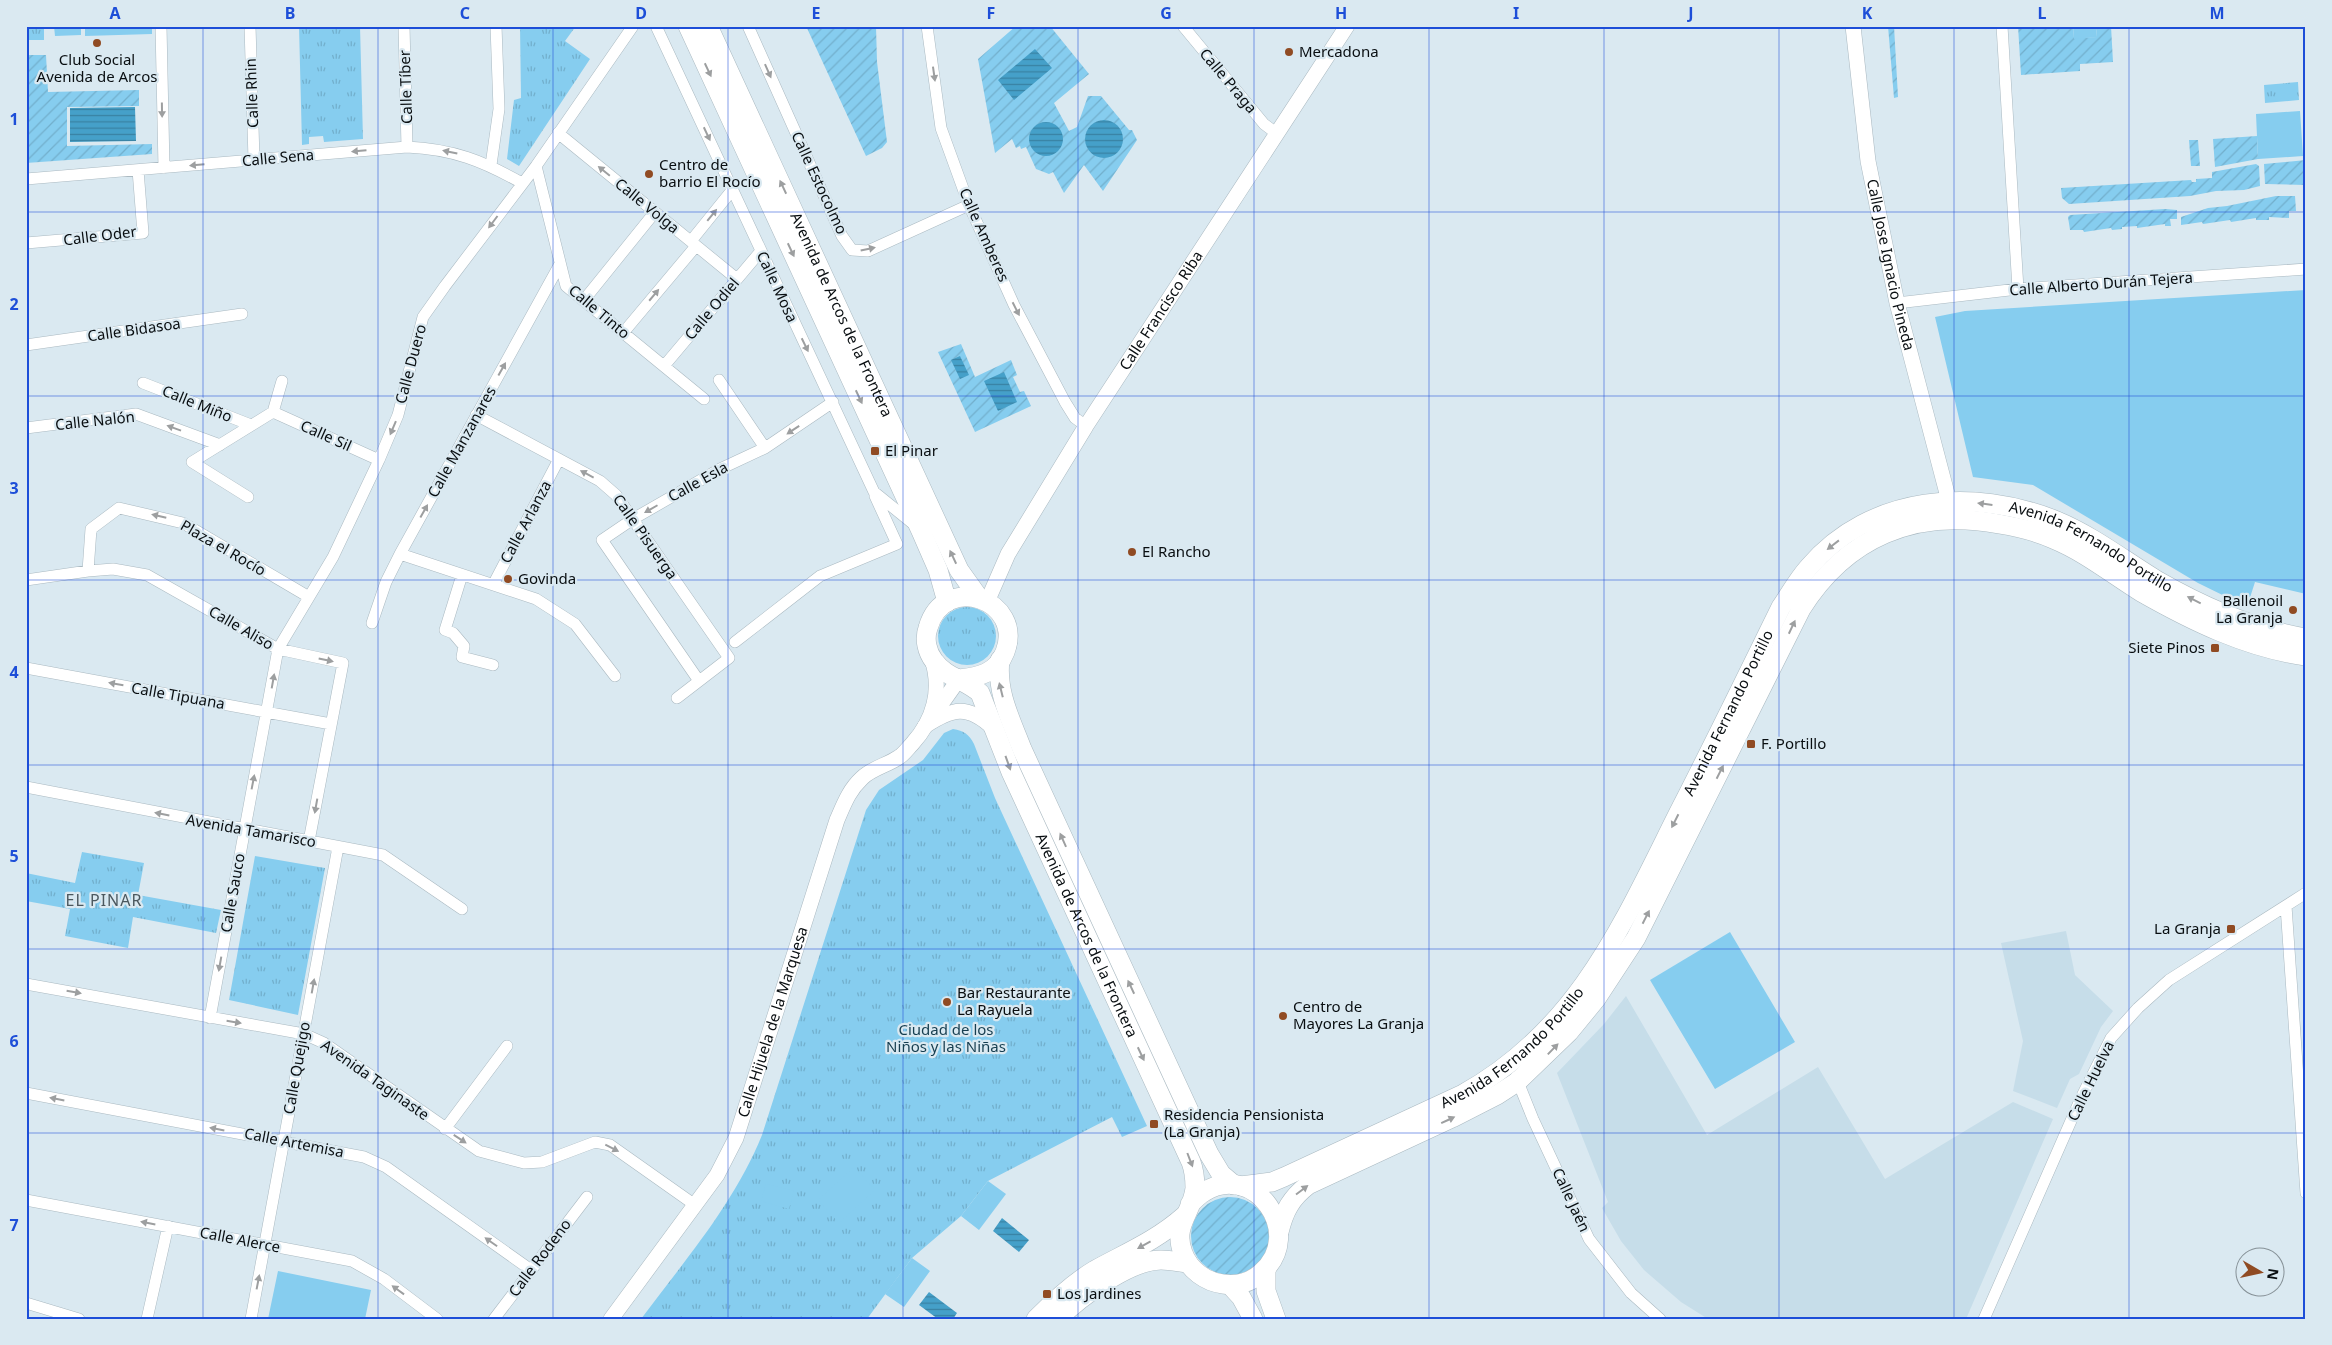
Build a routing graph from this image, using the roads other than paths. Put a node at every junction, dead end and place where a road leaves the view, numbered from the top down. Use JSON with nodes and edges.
{"nodes":[{"id":1,"x":161,"y":26,"type":"edge"},
{"id":2,"x":250,"y":26,"type":"edge"},
{"id":3,"x":404,"y":26,"type":"edge"},
{"id":4,"x":496,"y":26,"type":"edge"},
{"id":5,"x":633,"y":26,"type":"edge"},
{"id":6,"x":656,"y":26,"type":"edge"},
{"id":7,"x":688,"y":26,"type":"edge"},
{"id":8,"x":708,"y":26,"type":"edge"},
{"id":9,"x":748,"y":26,"type":"edge"},
{"id":10,"x":927,"y":26,"type":"edge"},
{"id":11,"x":1183,"y":26,"type":"edge"},
{"id":12,"x":1348,"y":26,"type":"edge"},
{"id":13,"x":1853,"y":26,"type":"edge"},
{"id":14,"x":2002,"y":26,"type":"edge"},
{"id":15,"x":558,"y":133,"type":"junction"},
{"id":16,"x":1276,"y":133,"type":"junction"},
{"id":17,"x":407,"y":147,"type":"junction"},
{"id":18,"x":254,"y":160,"type":"junction"},
{"id":19,"x":491,"y":165,"type":"junction"},
{"id":20,"x":536,"y":166,"type":"junction"},
{"id":21,"x":164,"y":168,"type":"junction"},
{"id":22,"x":138,"y":170,"type":"junction"},
{"id":23,"x":26,"y":179,"type":"edge"},
{"id":24,"x":522,"y":184,"type":"junction"},
{"id":25,"x":732,"y":189,"type":"junction"},
{"id":26,"x":969,"y":206,"type":"junction"},
{"id":27,"x":655,"y":212,"type":"junction"},
{"id":28,"x":26,"y":243,"type":"edge"},
{"id":29,"x":693,"y":244,"type":"junction"},
{"id":30,"x":760,"y":252,"type":"junction"},
{"id":31,"x":560,"y":264,"type":"junction"},
{"id":32,"x":2306,"y":269,"type":"edge"},
{"id":33,"x":737,"y":279,"type":"junction"},
{"id":34,"x":2018,"y":289,"type":"junction"},
{"id":35,"x":584,"y":300,"type":"junction"},
{"id":36,"x":1897,"y":303,"type":"junction"},
{"id":37,"x":242,"y":314,"type":"dead end"},
{"id":38,"x":623,"y":333,"type":"junction"},
{"id":39,"x":26,"y":345,"type":"edge"},
{"id":40,"x":664,"y":366,"type":"junction"},
{"id":41,"x":719,"y":380,"type":"dead end"},
{"id":42,"x":282,"y":381,"type":"dead end"},
{"id":43,"x":143,"y":382,"type":"dead end"},
{"id":44,"x":704,"y":399,"type":"dead end"},
{"id":45,"x":832,"y":402,"type":"junction"},
{"id":46,"x":273,"y":412,"type":"junction"},
{"id":47,"x":476,"y":415,"type":"junction"},
{"id":48,"x":251,"y":425,"type":"junction"},
{"id":49,"x":1086,"y":426,"type":"junction"},
{"id":50,"x":26,"y":428,"type":"edge"},
{"id":51,"x":220,"y":444,"type":"junction"},
{"id":52,"x":765,"y":448,"type":"junction"},
{"id":53,"x":560,"y":459,"type":"junction"},
{"id":54,"x":379,"y":460,"type":"junction"},
{"id":55,"x":874,"y":492,"type":"junction"},
{"id":56,"x":248,"y":496,"type":"dead end"},
{"id":57,"x":1949,"y":502,"type":"junction"},
{"id":58,"x":633,"y":519,"type":"junction"},
{"id":59,"x":921,"y":530,"type":"junction"},
{"id":60,"x":400,"y":554,"type":"junction"},
{"id":61,"x":88,"y":571,"type":"junction"},
{"id":62,"x":462,"y":575,"type":"junction"},
{"id":63,"x":26,"y":580,"type":"edge"},
{"id":64,"x":493,"y":584,"type":"junction"},
{"id":65,"x":309,"y":598,"type":"junction"},
{"id":66,"x":983,"y":600,"type":"junction"},
{"id":67,"x":947,"y":602,"type":"junction"},
{"id":68,"x":372,"y":623,"type":"dead end"},
{"id":69,"x":2306,"y":638,"type":"edge"},
{"id":70,"x":735,"y":642,"type":"dead end"},
{"id":71,"x":278,"y":649,"type":"junction"},
{"id":72,"x":2306,"y":656,"type":"edge"},
{"id":73,"x":932,"y":659,"type":"junction"},
{"id":74,"x":1000,"y":660,"type":"junction"},
{"id":75,"x":493,"y":665,"type":"dead end"},
{"id":76,"x":26,"y":668,"type":"edge"},
{"id":77,"x":615,"y":676,"type":"dead end"},
{"id":78,"x":959,"y":679,"type":"junction"},
{"id":79,"x":699,"y":681,"type":"junction"},
{"id":80,"x":677,"y":698,"type":"dead end"},
{"id":81,"x":267,"y":712,"type":"junction"},
{"id":82,"x":331,"y":724,"type":"junction"},
{"id":83,"x":924,"y":727,"type":"junction"},
{"id":84,"x":994,"y":729,"type":"junction"},
{"id":85,"x":26,"y":787,"type":"edge"},
{"id":86,"x":244,"y":830,"type":"junction"},
{"id":87,"x":309,"y":841,"type":"junction"},
{"id":88,"x":338,"y":847,"type":"junction"},
{"id":89,"x":2306,"y":893,"type":"edge"},
{"id":90,"x":2286,"y":906,"type":"junction"},
{"id":91,"x":462,"y":909,"type":"dead end"},
{"id":92,"x":26,"y":984,"type":"edge"},
{"id":93,"x":210,"y":1018,"type":"junction"},
{"id":94,"x":304,"y":1034,"type":"junction"},
{"id":95,"x":507,"y":1046,"type":"dead end"},
{"id":96,"x":1512,"y":1063,"type":"junction"},
{"id":97,"x":1517,"y":1082,"type":"junction"},
{"id":98,"x":26,"y":1093,"type":"edge"},
{"id":99,"x":445,"y":1129,"type":"junction"},
{"id":100,"x":284,"y":1141,"type":"junction"},
{"id":101,"x":1237,"y":1186,"type":"junction"},
{"id":102,"x":2306,"y":1193,"type":"edge"},
{"id":103,"x":587,"y":1197,"type":"dead end"},
{"id":104,"x":26,"y":1200,"type":"edge"},
{"id":105,"x":695,"y":1205,"type":"junction"},
{"id":106,"x":1187,"y":1210,"type":"junction"},
{"id":107,"x":168,"y":1226,"type":"junction"},
{"id":108,"x":1279,"y":1232,"type":"junction"},
{"id":109,"x":264,"y":1244,"type":"junction"},
{"id":110,"x":1188,"y":1263,"type":"junction"},
{"id":111,"x":531,"y":1270,"type":"junction"},
{"id":112,"x":1266,"y":1270,"type":"junction"},
{"id":113,"x":1230,"y":1285,"type":"junction"},
{"id":114,"x":26,"y":1303,"type":"edge"},
{"id":115,"x":79,"y":1319,"type":"edge"},
{"id":116,"x":147,"y":1319,"type":"edge"},
{"id":117,"x":251,"y":1319,"type":"edge"},
{"id":118,"x":437,"y":1319,"type":"edge"},
{"id":119,"x":494,"y":1319,"type":"edge"},
{"id":120,"x":611,"y":1319,"type":"edge"},
{"id":121,"x":1036,"y":1319,"type":"edge"},
{"id":122,"x":1058,"y":1319,"type":"edge"},
{"id":123,"x":1253,"y":1319,"type":"edge"},
{"id":124,"x":1276,"y":1319,"type":"edge"},
{"id":125,"x":1660,"y":1319,"type":"edge"},
{"id":126,"x":1984,"y":1319,"type":"edge"}],
"edges":[{"from":1,"to":21,"type":"street","one_way":true},
{"from":2,"to":18,"type":"street","name":"Calle Rhin"},
{"from":3,"to":17,"type":"street","name":"Calle Tíber"},
{"from":4,"to":19,"type":"street"},
{"from":5,"to":15,"type":"street","name":"Calle Duero"},
{"from":6,"to":25,"type":"street","name":"Calle Mosa","one_way":true},
{"from":7,"to":59,"type":"main road","name":"Avenida de Arcos de la Frontera","one_way":true},
{"from":66,"to":8,"type":"main road","name":"Avenida de Arcos de la Frontera","one_way":true},
{"from":9,"to":26,"type":"street","name":"Calle Estocolmo","one_way":true},
{"from":10,"to":26,"type":"street","name":"Calle Amberes","one_way":true},
{"from":11,"to":16,"type":"street","name":"Calle Praga"},
{"from":12,"to":16,"type":"street","name":"Calle Francisco Riba"},
{"from":13,"to":36,"type":"street","name":"Calle Jose Ignacio Pineda"},
{"from":14,"to":34,"type":"street"},
{"from":15,"to":20,"type":"street","name":"Calle Duero"},
{"from":27,"to":15,"type":"street","name":"Calle Volga","one_way":true},
{"from":16,"to":49,"type":"street","name":"Calle Francisco Riba"},
{"from":17,"to":18,"type":"street","name":"Calle Sena","one_way":true},
{"from":19,"to":17,"type":"street","name":"Calle Sena","one_way":true},
{"from":18,"to":21,"type":"street","name":"Calle Sena","one_way":true},
{"from":19,"to":24,"type":"street","name":"Calle Sena"},
{"from":20,"to":24,"type":"street","name":"Calle Duero"},
{"from":20,"to":31,"type":"street","name":"Calle Tinto"},
{"from":21,"to":22,"type":"street","name":"Calle Sena"},
{"from":22,"to":23,"type":"street","name":"Calle Sena"},
{"from":22,"to":28,"type":"street","name":"Calle Oder"},
{"from":24,"to":54,"type":"street","name":"Calle Duero","one_way":true},
{"from":29,"to":25,"type":"street","one_way":true},
{"from":25,"to":30,"type":"street","name":"Calle Mosa"},
{"from":26,"to":49,"type":"street","name":"Calle Amberes","one_way":true},
{"from":27,"to":29,"type":"street","name":"Calle Volga"},
{"from":27,"to":35,"type":"street"},
{"from":29,"to":33,"type":"street","name":"Calle Volga"},
{"from":38,"to":29,"type":"street","one_way":true},
{"from":30,"to":33,"type":"street","name":"Calle Odiel"},
{"from":30,"to":45,"type":"street","name":"Calle Mosa","one_way":true},
{"from":31,"to":35,"type":"street","name":"Calle Tinto"},
{"from":47,"to":31,"type":"street","name":"Calle Manzanares","one_way":true},
{"from":32,"to":34,"type":"street","name":"Calle Alberto Durán Tejera"},
{"from":33,"to":40,"type":"street","name":"Calle Odiel"},
{"from":34,"to":36,"type":"street","name":"Calle Alberto Durán Tejera"},
{"from":35,"to":38,"type":"street","name":"Calle Tinto"},
{"from":36,"to":57,"type":"street","name":"Calle Jose Ignacio Pineda"},
{"from":37,"to":39,"type":"street","name":"Calle Bidasoa"},
{"from":38,"to":40,"type":"street","name":"Calle Tinto"},
{"from":40,"to":44,"type":"street","name":"Calle Tinto"},
{"from":41,"to":52,"type":"street"},
{"from":42,"to":46,"type":"street"},
{"from":43,"to":48,"type":"street","name":"Calle Miño"},
{"from":45,"to":52,"type":"street","name":"Calle Esla","one_way":true},
{"from":45,"to":55,"type":"street","name":"Calle Mosa"},
{"from":46,"to":48,"type":"street"},
{"from":46,"to":54,"type":"street","name":"Calle Sil"},
{"from":47,"to":53,"type":"street","name":"Calle Pisuerga"},
{"from":60,"to":47,"type":"street","name":"Calle Manzanares","one_way":true},
{"from":48,"to":51,"type":"street"},
{"from":49,"to":66,"type":"street","name":"Calle Francisco Riba"},
{"from":51,"to":50,"type":"street","name":"Calle Nalón","one_way":true},
{"from":51,"to":56,"type":"street"},
{"from":52,"to":58,"type":"street","name":"Calle Esla","one_way":true},
{"from":58,"to":53,"type":"street","name":"Calle Pisuerga","one_way":true},
{"from":53,"to":64,"type":"street","name":"Calle Arlanza"},
{"from":54,"to":65,"type":"street","name":"Calle Duero"},
{"from":55,"to":59,"type":"street","name":"Calle Mosa"},
{"from":55,"to":70,"type":"street"},
{"from":69,"to":57,"type":"main road","name":"Avenida Fernando Portillo","one_way":true},
{"from":57,"to":96,"type":"main road","name":"Avenida Fernando Portillo","one_way":true},
{"from":58,"to":79,"type":"street","name":"Calle Pisuerga"},
{"from":58,"to":79,"type":"street","name":"Calle Esla"},
{"from":59,"to":67,"type":"main road","name":"Avenida de Arcos de la Frontera"},
{"from":60,"to":62,"type":"street"},
{"from":60,"to":68,"type":"street","name":"Calle Manzanares"},
{"from":61,"to":63,"type":"street","name":"Calle Aliso"},
{"from":65,"to":61,"type":"street","name":"Plaza el Rocío","one_way":true},
{"from":61,"to":71,"type":"street","name":"Calle Aliso"},
{"from":62,"to":64,"type":"street"},
{"from":62,"to":75,"type":"street"},
{"from":64,"to":77,"type":"street"},
{"from":65,"to":71,"type":"street","name":"Calle Duero"},
{"from":66,"to":67,"type":"main road"},
{"from":66,"to":74,"type":"main road","name":"Avenida de Arcos de la Frontera"},
{"from":67,"to":73,"type":"main road"},
{"from":81,"to":71,"type":"street","name":"Calle Sauco","one_way":true},
{"from":71,"to":82,"type":"street","name":"Calle Aliso","one_way":true},
{"from":97,"to":72,"type":"main road","name":"Avenida Fernando Portillo","one_way":true},
{"from":73,"to":78,"type":"main road","name":"Avenida de Arcos de la Frontera"},
{"from":73,"to":83,"type":"street","name":"Calle Hijuela de la Marquesa"},
{"from":74,"to":78,"type":"main road"},
{"from":101,"to":74,"type":"main road","name":"Avenida de Arcos de la Frontera","one_way":true},
{"from":81,"to":76,"type":"street","name":"Calle Tipuana","one_way":true},
{"from":78,"to":83,"type":"street","name":"Calle Hijuela de la Marquesa"},
{"from":78,"to":84,"type":"main road","name":"Avenida de Arcos de la Frontera"},
{"from":79,"to":80,"type":"street","name":"Calle Pisuerga"},
{"from":81,"to":82,"type":"street","name":"Calle Tipuana"},
{"from":86,"to":81,"type":"street","name":"Calle Sauco","one_way":true},
{"from":82,"to":87,"type":"street","name":"Calle Aliso","one_way":true},
{"from":83,"to":84,"type":"street","name":"Calle Hijuela de la Marquesa"},
{"from":83,"to":105,"type":"street","name":"Calle Hijuela de la Marquesa"},
{"from":84,"to":106,"type":"main road","name":"Avenida de Arcos de la Frontera","one_way":true},
{"from":86,"to":85,"type":"street","name":"Avenida Tamarisco","one_way":true},
{"from":86,"to":87,"type":"street","name":"Avenida Tamarisco"},
{"from":86,"to":93,"type":"street","name":"Calle Sauco","one_way":true},
{"from":87,"to":88,"type":"street","name":"Avenida Tamarisco"},
{"from":88,"to":91,"type":"street","name":"Avenida Tamarisco"},
{"from":94,"to":88,"type":"street","name":"Calle Quejigo","one_way":true},
{"from":89,"to":90,"type":"street","name":"Calle Huelva"},
{"from":90,"to":102,"type":"street"},
{"from":90,"to":126,"type":"street","name":"Calle Huelva"},
{"from":92,"to":93,"type":"street","name":"Avenida Taginaste","one_way":true},
{"from":93,"to":94,"type":"street","name":"Avenida Taginaste","one_way":true},
{"from":94,"to":99,"type":"street","name":"Avenida Taginaste"},
{"from":94,"to":100,"type":"street","name":"Calle Quejigo"},
{"from":95,"to":99,"type":"street"},
{"from":96,"to":97,"type":"street","name":"Calle Jaén"},
{"from":96,"to":101,"type":"main road","name":"Avenida Fernando Portillo"},
{"from":108,"to":97,"type":"main road","name":"Avenida Fernando Portillo","one_way":true},
{"from":97,"to":125,"type":"street","name":"Calle Jaén"},
{"from":100,"to":98,"type":"street","name":"Calle Artemisa","one_way":true},
{"from":99,"to":105,"type":"street","name":"Avenida Taginaste","one_way":true},
{"from":100,"to":109,"type":"street","name":"Calle Quejigo"},
{"from":111,"to":100,"type":"street","name":"Calle Artemisa","one_way":true},
{"from":101,"to":106,"type":"main road"},
{"from":101,"to":108,"type":"main road","name":"Avenida de Arcos de la Frontera"},
{"from":103,"to":111,"type":"street","name":"Calle Rodeno"},
{"from":107,"to":104,"type":"street","name":"Calle Alerce","one_way":true},
{"from":105,"to":120,"type":"street","name":"Calle Hijuela de la Marquesa"},
{"from":106,"to":110,"type":"main road","name":"Avenida de Arcos de la Frontera"},
{"from":106,"to":121,"type":"main road","one_way":true},
{"from":107,"to":109,"type":"street","name":"Calle Alerce"},
{"from":107,"to":116,"type":"street"},
{"from":108,"to":112,"type":"main road"},
{"from":117,"to":109,"type":"street","name":"Calle Quejigo","one_way":true},
{"from":118,"to":109,"type":"street","name":"Calle Alerce","one_way":true},
{"from":110,"to":113,"type":"main road","name":"Avenida de Arcos de la Frontera"},
{"from":110,"to":122,"type":"main road"},
{"from":111,"to":119,"type":"street","name":"Calle Rodeno"},
{"from":112,"to":113,"type":"main road"},
{"from":112,"to":124,"type":"main road"},
{"from":113,"to":123,"type":"main road"},
{"from":114,"to":115,"type":"street"}]}
